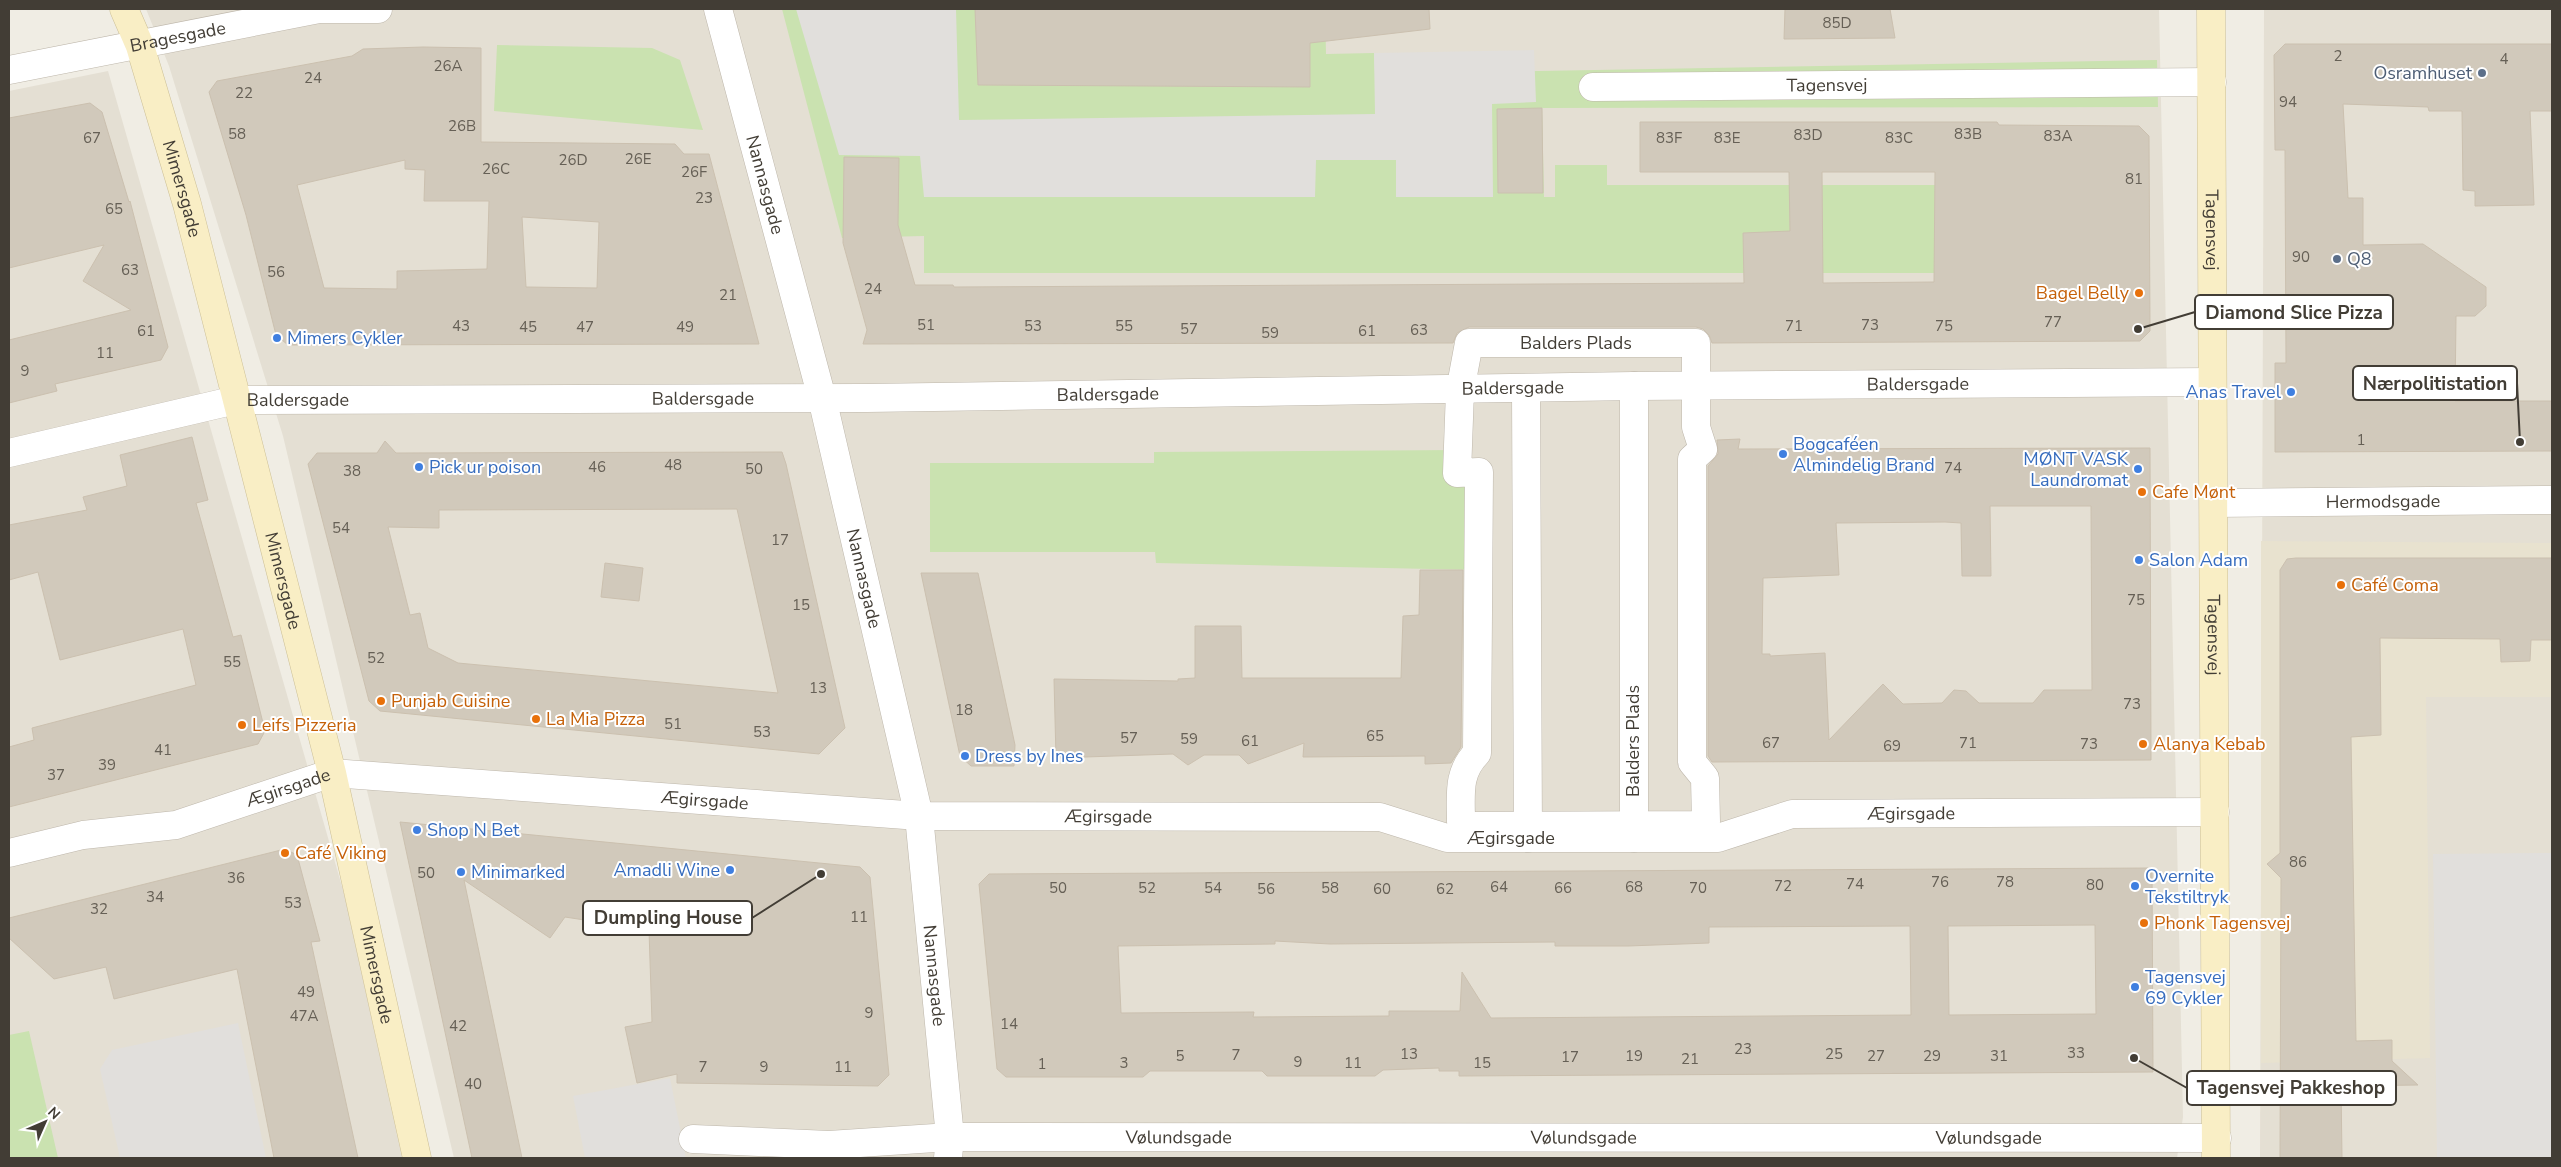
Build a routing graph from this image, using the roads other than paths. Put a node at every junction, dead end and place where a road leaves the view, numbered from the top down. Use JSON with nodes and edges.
{"nodes":[{"id":1,"x":124,"y":9,"type":"edge"},
{"id":2,"x":378,"y":9,"type":"edge"},
{"id":3,"x":718,"y":9,"type":"edge"},
{"id":4,"x":2211,"y":9,"type":"edge"},
{"id":5,"x":140,"y":46,"type":"junction"},
{"id":6,"x":9,"y":70,"type":"edge"},
{"id":7,"x":2212,"y":82,"type":"junction"},
{"id":8,"x":1593,"y":87,"type":"dead end"},
{"id":9,"x":2212,"y":382,"type":"junction"},
{"id":10,"x":1634,"y":386,"type":"junction"},
{"id":11,"x":1697,"y":386,"type":"junction"},
{"id":12,"x":1526,"y":389,"type":"junction"},
{"id":13,"x":1460,"y":391,"type":"junction"},
{"id":14,"x":822,"y":398,"type":"junction"},
{"id":15,"x":236,"y":400,"type":"junction"},
{"id":16,"x":9,"y":453,"type":"edge"},
{"id":17,"x":2552,"y":500,"type":"edge"},
{"id":18,"x":2214,"y":503,"type":"junction"},
{"id":19,"x":332,"y":773,"type":"junction"},
{"id":20,"x":2215,"y":812,"type":"junction"},
{"id":21,"x":919,"y":816,"type":"junction"},
{"id":22,"x":1634,"y":831,"type":"junction"},
{"id":23,"x":1528,"y":832,"type":"junction"},
{"id":24,"x":9,"y":853,"type":"edge"},
{"id":25,"x":693,"y":1140,"type":"dead end"},
{"id":26,"x":949,"y":1148,"type":"edge"},
{"id":27,"x":2216,"y":1148,"type":"edge"},
{"id":28,"x":417,"y":1158,"type":"edge"}],
"edges":[{"from":1,"to":5,"type":"street","name":"Mimersgade"},
{"from":2,"to":5,"type":"street","name":"Bragesgade"},
{"from":3,"to":14,"type":"street","name":"Nannasgade"},
{"from":4,"to":7,"type":"street","name":"Tagensvej"},
{"from":5,"to":6,"type":"street","name":"Bragesgade"},
{"from":5,"to":15,"type":"street","name":"Mimersgade"},
{"from":7,"to":8,"type":"street","name":"Tagensvej"},
{"from":7,"to":9,"type":"street","name":"Tagensvej"},
{"from":9,"to":11,"type":"street","name":"Baldersgade"},
{"from":9,"to":18,"type":"street","name":"Tagensvej"},
{"from":10,"to":11,"type":"street","name":"Baldersgade"},
{"from":10,"to":12,"type":"street","name":"Baldersgade"},
{"from":10,"to":22,"type":"street","name":"Balders Plads"},
{"from":11,"to":13,"type":"street","name":"Balders Plads"},
{"from":11,"to":22,"type":"street","name":"Balders Plads"},
{"from":12,"to":13,"type":"street","name":"Baldersgade"},
{"from":12,"to":23,"type":"street"},
{"from":13,"to":14,"type":"street","name":"Baldersgade"},
{"from":13,"to":23,"type":"street","name":"Balders Plads"},
{"from":14,"to":15,"type":"street","name":"Baldersgade"},
{"from":14,"to":21,"type":"street","name":"Nannasgade"},
{"from":15,"to":16,"type":"street","name":"Baldersgade"},
{"from":15,"to":19,"type":"street","name":"Mimersgade"},
{"from":17,"to":18,"type":"street","name":"Hermodsgade"},
{"from":18,"to":20,"type":"street","name":"Tagensvej"},
{"from":19,"to":21,"type":"street","name":"Ægirsgade"},
{"from":19,"to":24,"type":"street","name":"Ægirsgade"},
{"from":19,"to":28,"type":"street","name":"Mimersgade"},
{"from":20,"to":22,"type":"street","name":"Ægirsgade"},
{"from":20,"to":27,"type":"street","name":"Tagensvej"},
{"from":21,"to":23,"type":"street","name":"Ægirsgade"},
{"from":21,"to":26,"type":"street","name":"Nannasgade"},
{"from":22,"to":23,"type":"street","name":"Balders Plads"},
{"from":25,"to":26,"type":"street","name":"Vølundsgade"},
{"from":26,"to":27,"type":"street","name":"Vølundsgade"}]}
